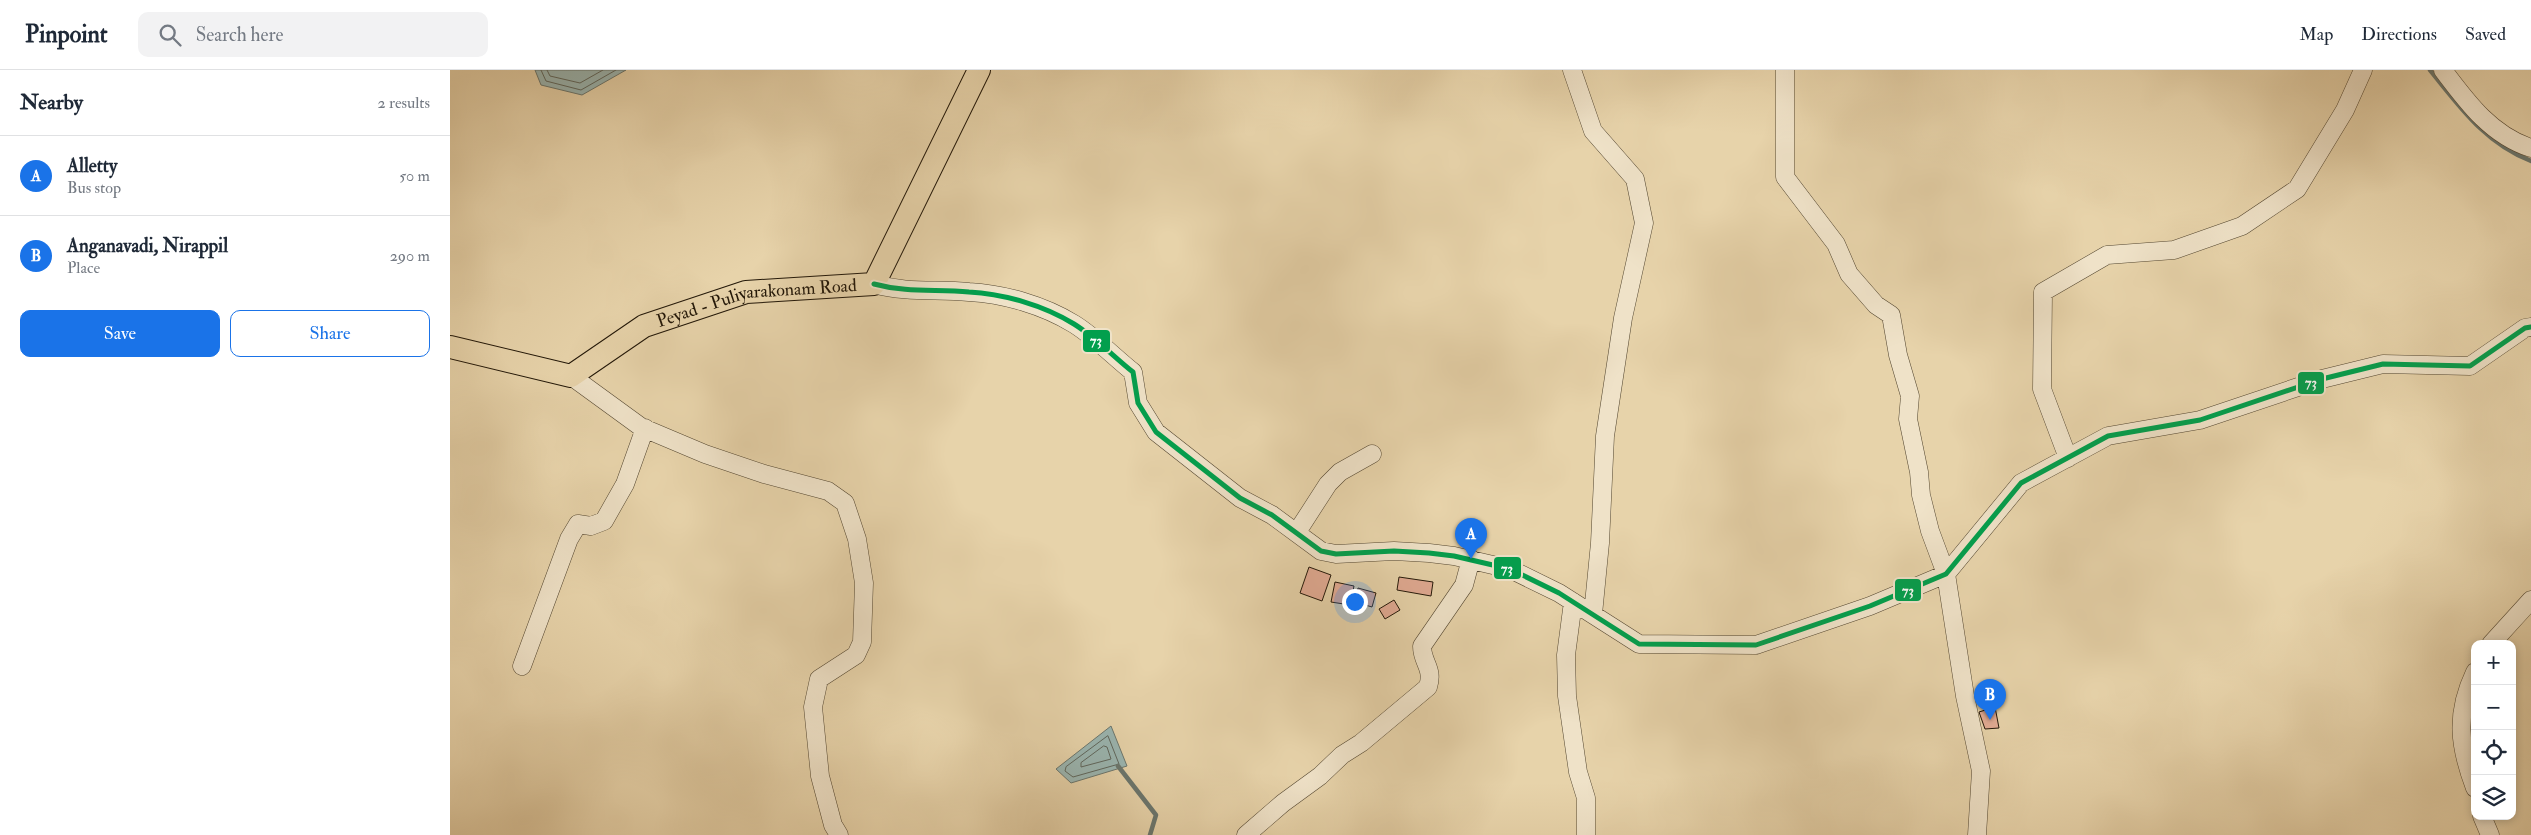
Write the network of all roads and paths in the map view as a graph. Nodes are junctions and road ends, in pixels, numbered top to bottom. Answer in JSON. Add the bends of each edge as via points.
{"nodes":[{"id":1,"x":979,"y":70,"type":"edge"},
{"id":2,"x":1572,"y":70,"type":"edge"},
{"id":3,"x":1785,"y":70,"type":"edge"},
{"id":4,"x":2362,"y":70,"type":"edge"},
{"id":5,"x":2444,"y":70,"type":"edge"},
{"id":6,"x":2531,"y":148,"type":"edge"},
{"id":7,"x":874,"y":284,"type":"junction"},
{"id":8,"x":2531,"y":327,"type":"edge"},
{"id":9,"x":450,"y":347,"type":"edge"},
{"id":10,"x":571,"y":376,"type":"junction"},
{"id":11,"x":645,"y":428,"type":"junction"},
{"id":12,"x":1372,"y":454,"type":"dead end"},
{"id":13,"x":2068,"y":458,"type":"junction"},
{"id":14,"x":1297,"y":532,"type":"junction"},
{"id":15,"x":1471,"y":559,"type":"junction"},
{"id":16,"x":1946,"y":574,"type":"junction"},
{"id":17,"x":2531,"y":600,"type":"edge"},
{"id":18,"x":1574,"y":602,"type":"junction"},
{"id":19,"x":1593,"y":614,"type":"junction"},
{"id":20,"x":2495,"y":640,"type":"edge"},
{"id":21,"x":522,"y":666,"type":"dead end"},
{"id":22,"x":2471,"y":685,"type":"edge"},
{"id":23,"x":2471,"y":778,"type":"edge"},
{"id":24,"x":2484,"y":820,"type":"edge"},
{"id":25,"x":840,"y":835,"type":"edge"},
{"id":26,"x":1246,"y":835,"type":"edge"},
{"id":27,"x":1586,"y":835,"type":"edge"},
{"id":28,"x":1976,"y":835,"type":"edge"},
{"id":29,"x":2490,"y":835,"type":"edge"}],
"edges":[{"from":1,"to":7,"type":"main road","name":"Peyad - Puliyarakonam Road"},
{"from":2,"to":19,"type":"street","via":[[1593,132],[1635,179],[1644,222],[1623,318],[1605,436]]},
{"from":3,"to":16,"type":"street","via":[[1785,177],[1836,244],[1849,274],[1876,306],[1892,315],[1898,355],[1910,396],[1908,419],[1921,495]]},
{"from":4,"to":13,"type":"street","via":[[2345,110],[2297,188],[2242,226],[2174,250],[2108,255],[2043,292],[2042,389]]},
{"from":5,"to":6,"type":"street","via":[[2489,126]]},
{"from":7,"to":10,"type":"main road","name":"Peyad - Puliyarakonam Road","via":[[746,292],[644,326]]},
{"from":7,"to":14,"type":"street","via":[[897,290],[969,292],[1006,297],[1073,324],[1133,372],[1138,403],[1156,432],[1240,498]]},
{"from":8,"to":13,"type":"street","via":[[2524,328],[2470,366],[2383,364],[2322,379],[2200,420],[2108,436]]},
{"from":9,"to":10,"type":"main road"},
{"from":10,"to":11,"type":"street"},
{"from":11,"to":21,"type":"street","via":[[625,484],[604,521],[591,526],[578,524],[569,539]]},
{"from":11,"to":25,"type":"street","via":[[722,460],[828,491],[846,504],[857,539],[864,583],[862,642],[856,656],[820,679],[813,708],[820,776],[833,825]]},
{"from":12,"to":14,"type":"street","via":[[1340,472],[1328,484]]},
{"from":13,"to":16,"type":"street","via":[[2021,484]]},
{"from":14,"to":15,"type":"street","via":[[1321,551],[1336,554],[1394,551]]},
{"from":15,"to":18,"type":"street","via":[[1510,569]]},
{"from":15,"to":26,"type":"street","via":[[1464,585],[1422,646],[1422,654],[1431,673],[1428,688]]},
{"from":16,"to":19,"type":"street","via":[[1870,606],[1756,645],[1639,644]]},
{"from":16,"to":28,"type":"street","via":[[1965,696],[1981,771]]},
{"from":17,"to":20,"type":"street"},
{"from":18,"to":19,"type":"street"},
{"from":18,"to":27,"type":"street","via":[[1566,655],[1567,696],[1578,772],[1586,798]]},
{"from":22,"to":23,"type":"street","via":[[2461,718],[2460,741]]},
{"from":24,"to":29,"type":"street"}]}
